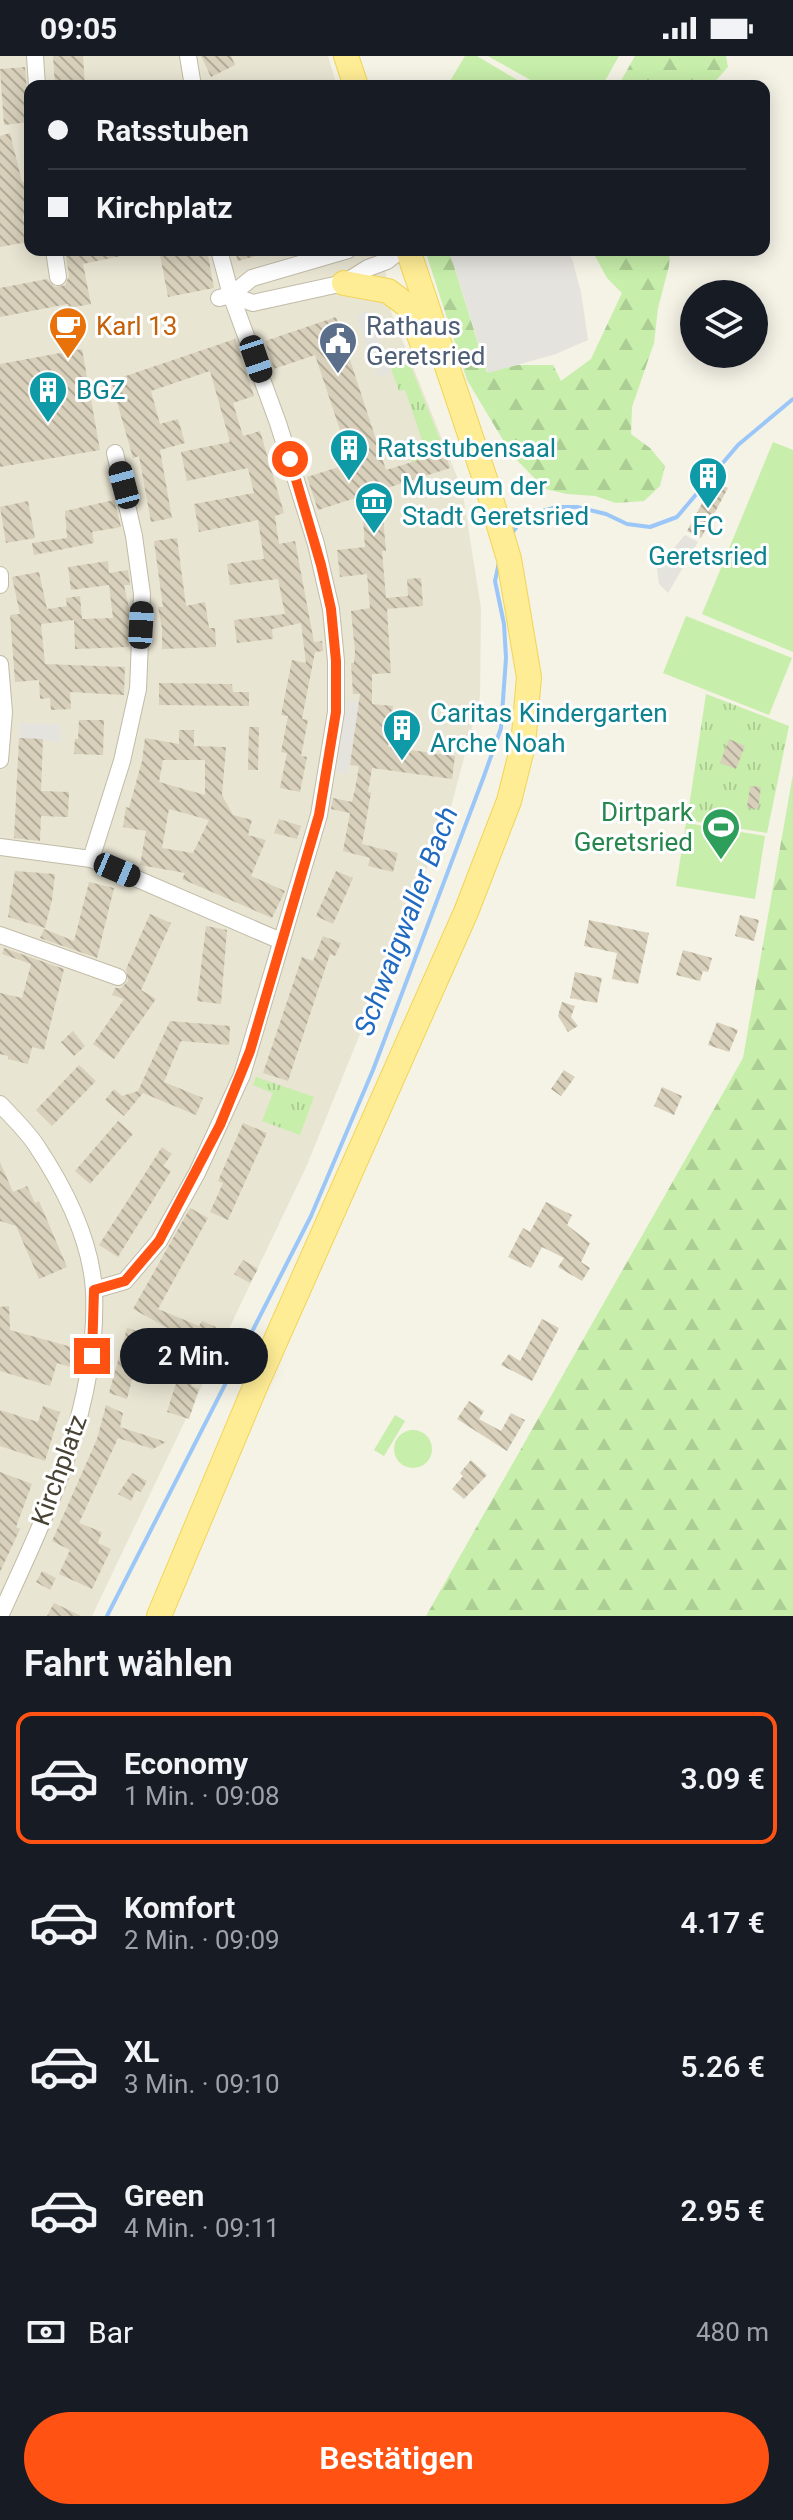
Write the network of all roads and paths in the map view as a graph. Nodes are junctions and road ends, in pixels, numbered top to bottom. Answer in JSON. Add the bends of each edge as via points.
{"nodes":[{"id":1,"x":35,"y":56,"type":"edge"},
{"id":2,"x":188,"y":56,"type":"edge"},
{"id":3,"x":346,"y":56,"type":"edge"},
{"id":4,"x":37,"y":80,"type":"edge"},
{"id":5,"x":192,"y":80,"type":"edge"},
{"id":6,"x":354,"y":80,"type":"edge"},
{"id":7,"x":55,"y":256,"type":"edge"},
{"id":8,"x":220,"y":256,"type":"edge"},
{"id":9,"x":325,"y":256,"type":"edge"},
{"id":10,"x":393,"y":256,"type":"edge"},
{"id":11,"x":410,"y":256,"type":"edge"},
{"id":12,"x":58,"y":277,"type":"dead end"},
{"id":13,"x":344,"y":283,"type":"junction"},
{"id":14,"x":225,"y":296,"type":"junction"},
{"id":15,"x":464,"y":419,"type":"junction"},
{"id":16,"x":115,"y":453,"type":"dead end"},
{"id":17,"x":0,"y":575,"type":"edge"},
{"id":18,"x":0,"y":585,"type":"edge"},
{"id":19,"x":0,"y":664,"type":"edge"},
{"id":20,"x":0,"y":760,"type":"edge"},
{"id":21,"x":0,"y":847,"type":"edge"},
{"id":22,"x":91,"y":859,"type":"junction"},
{"id":23,"x":0,"y":935,"type":"edge"},
{"id":24,"x":281,"y":941,"type":"junction"},
{"id":25,"x":118,"y":977,"type":"dead end"},
{"id":26,"x":0,"y":1104,"type":"edge"},
{"id":27,"x":94,"y":1290,"type":"junction"},
{"id":28,"x":0,"y":1616,"type":"edge"},
{"id":29,"x":159,"y":1616,"type":"edge"}],
"edges":[{"from":1,"to":4,"type":"street"},
{"from":2,"to":5,"type":"street"},
{"from":3,"to":6,"type":"main road"},
{"from":7,"to":12,"type":"street"},
{"from":8,"to":14,"type":"street"},
{"from":9,"to":14,"type":"street","via":[[252,278]]},
{"from":10,"to":13,"type":"street"},
{"from":11,"to":15,"type":"main road"},
{"from":13,"to":14,"type":"street","via":[[253,303]]},
{"from":13,"to":15,"type":"main road","via":[[388,291],[408,306],[441,392]]},
{"from":14,"to":24,"type":"street","via":[[278,423],[316,544],[336,661],[336,712],[319,815]]},
{"from":15,"to":29,"type":"main road","via":[[506,547],[529,677],[523,745],[509,801],[466,912]]},
{"from":16,"to":22,"type":"street","via":[[142,594],[138,689]]},
{"from":17,"to":18,"type":"street"},
{"from":19,"to":20,"type":"street"},
{"from":21,"to":22,"type":"street"},
{"from":22,"to":24,"type":"street"},
{"from":23,"to":25,"type":"street"},
{"from":24,"to":27,"type":"street","via":[[242,1075],[197,1173],[159,1241],[125,1281]]},
{"from":26,"to":27,"type":"street","name":"Kirchplatz","via":[[35,1143],[63,1191],[82,1237]]},
{"from":27,"to":28,"type":"street","name":"Kirchplatz","via":[[92,1356],[81,1412],[58,1483]]}]}
